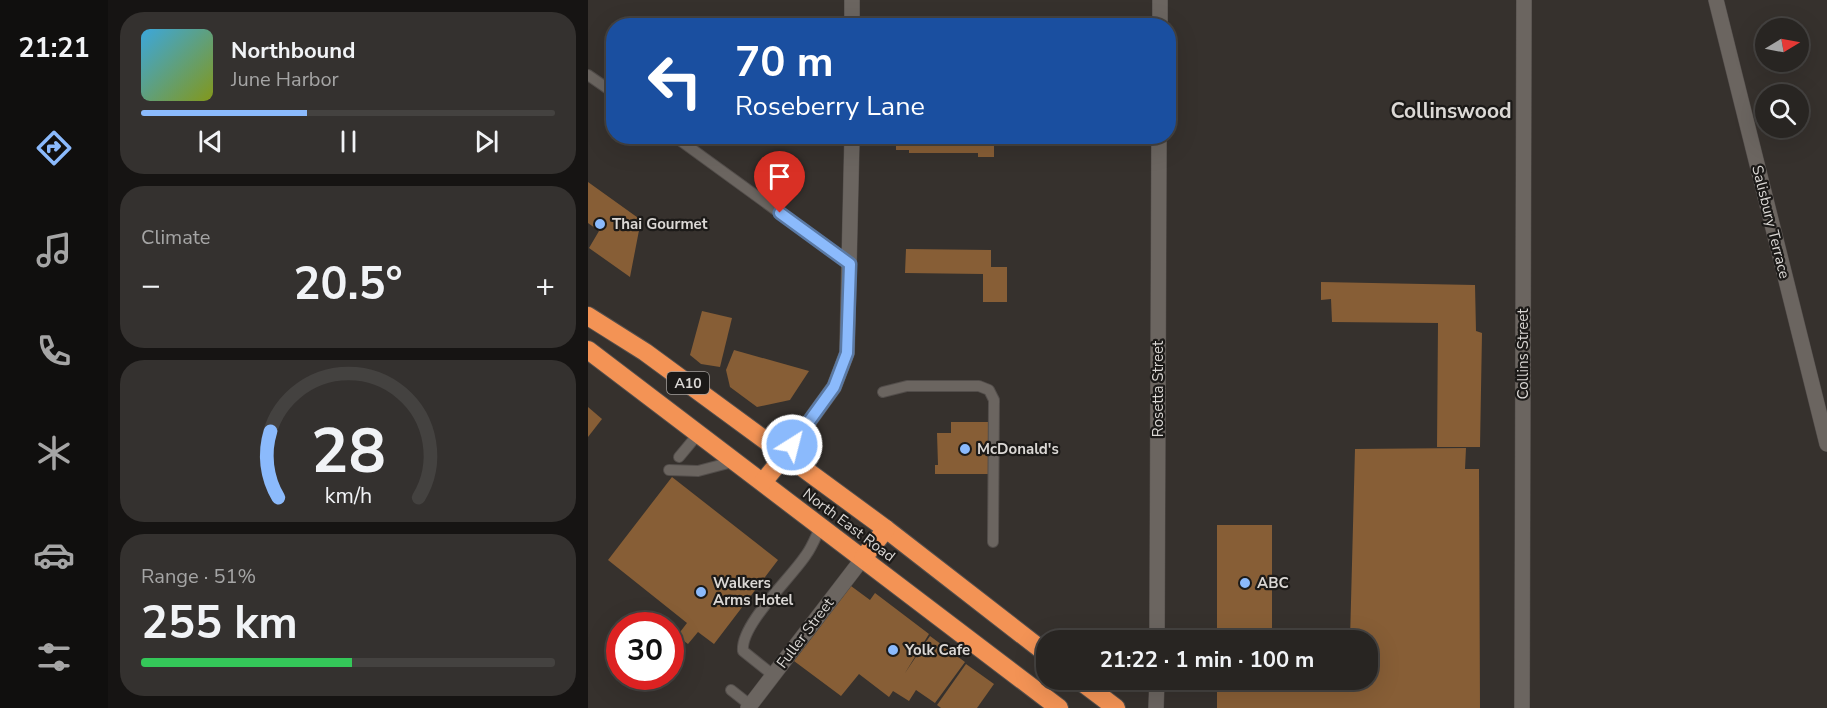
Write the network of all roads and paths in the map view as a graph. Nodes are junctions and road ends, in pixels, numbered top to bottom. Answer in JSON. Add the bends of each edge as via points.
{"nodes":[{"id":1,"x":852,"y":0,"type":"edge"},
{"id":2,"x":1160,"y":0,"type":"edge"},
{"id":3,"x":1524,"y":0,"type":"edge"},
{"id":4,"x":1716,"y":0,"type":"edge"},
{"id":5,"x":852,"y":18,"type":"edge"},
{"id":6,"x":1160,"y":18,"type":"edge"},
{"id":7,"x":588,"y":75,"type":"edge"},
{"id":8,"x":606,"y":87,"type":"edge"},
{"id":9,"x":685,"y":144,"type":"edge"},
{"id":10,"x":852,"y":144,"type":"edge"},
{"id":11,"x":1159,"y":144,"type":"edge"},
{"id":12,"x":850,"y":264,"type":"junction"},
{"id":13,"x":588,"y":316,"type":"edge"},
{"id":14,"x":588,"y":351,"type":"edge"},
{"id":15,"x":883,"y":392,"type":"dead end"},
{"id":16,"x":699,"y":433,"type":"junction"},
{"id":17,"x":1827,"y":444,"type":"edge"},
{"id":18,"x":785,"y":455,"type":"junction"},
{"id":19,"x":679,"y":457,"type":"dead end"},
{"id":20,"x":736,"y":461,"type":"junction"},
{"id":21,"x":669,"y":470,"type":"dead end"},
{"id":22,"x":763,"y":482,"type":"junction"},
{"id":23,"x":821,"y":526,"type":"junction"},
{"id":24,"x":886,"y":529,"type":"junction"},
{"id":25,"x":993,"y":542,"type":"dead end"},
{"id":26,"x":863,"y":558,"type":"junction"},
{"id":27,"x":1157,"y":630,"type":"edge"},
{"id":28,"x":1036,"y":645,"type":"edge"},
{"id":29,"x":773,"y":675,"type":"junction"},
{"id":30,"x":731,"y":690,"type":"dead end"},
{"id":31,"x":1092,"y":690,"type":"edge"},
{"id":32,"x":1157,"y":690,"type":"edge"},
{"id":33,"x":749,"y":706,"type":"edge"},
{"id":34,"x":1059,"y":708,"type":"edge"},
{"id":35,"x":1116,"y":708,"type":"edge"},
{"id":36,"x":1156,"y":708,"type":"edge"},
{"id":37,"x":1522,"y":708,"type":"edge"}],
"edges":[{"from":1,"to":5,"type":"street"},
{"from":2,"to":6,"type":"street"},
{"from":3,"to":37,"type":"street","name":"Collins Street"},
{"from":4,"to":17,"type":"street","name":"Salisbury Terrace"},
{"from":7,"to":8,"type":"lane"},
{"from":9,"to":12,"type":"lane"},
{"from":10,"to":12,"type":"street"},
{"from":11,"to":27,"type":"street","name":"Rosetta Street"},
{"from":12,"to":18,"type":"street","via":[[847,353],[834,387]]},
{"from":13,"to":18,"type":"highway","name":"North East Road","number":"A10","via":[[645,352]]},
{"from":14,"to":16,"type":"highway","name":"North East Road","number":"A10"},
{"from":15,"to":25,"type":"lane","via":[[907,386],[979,386],[989,390],[994,400]]},
{"from":16,"to":19,"type":"lane"},
{"from":16,"to":20,"type":"highway","name":"North East Road","number":"A10"},
{"from":18,"to":22,"type":"highway"},
{"from":18,"to":24,"type":"highway","name":"North East Road","number":"A10"},
{"from":20,"to":21,"type":"lane","via":[[698,471]]},
{"from":20,"to":22,"type":"highway","name":"North East Road","number":"A10"},
{"from":22,"to":23,"type":"highway","name":"North East Road","number":"A10"},
{"from":23,"to":26,"type":"highway","name":"North East Road","number":"A10"},
{"from":23,"to":29,"type":"lane","via":[[807,554],[742,643],[743,651]]},
{"from":24,"to":26,"type":"highway"},
{"from":24,"to":28,"type":"highway","name":"North East Road","number":"A10"},
{"from":26,"to":29,"type":"street","name":"Fuller Street"},
{"from":26,"to":34,"type":"highway","name":"North East Road","number":"A10"},
{"from":29,"to":33,"type":"street","name":"Fuller Street"},
{"from":30,"to":33,"type":"lane"},
{"from":31,"to":35,"type":"highway"},
{"from":32,"to":36,"type":"street"}]}
